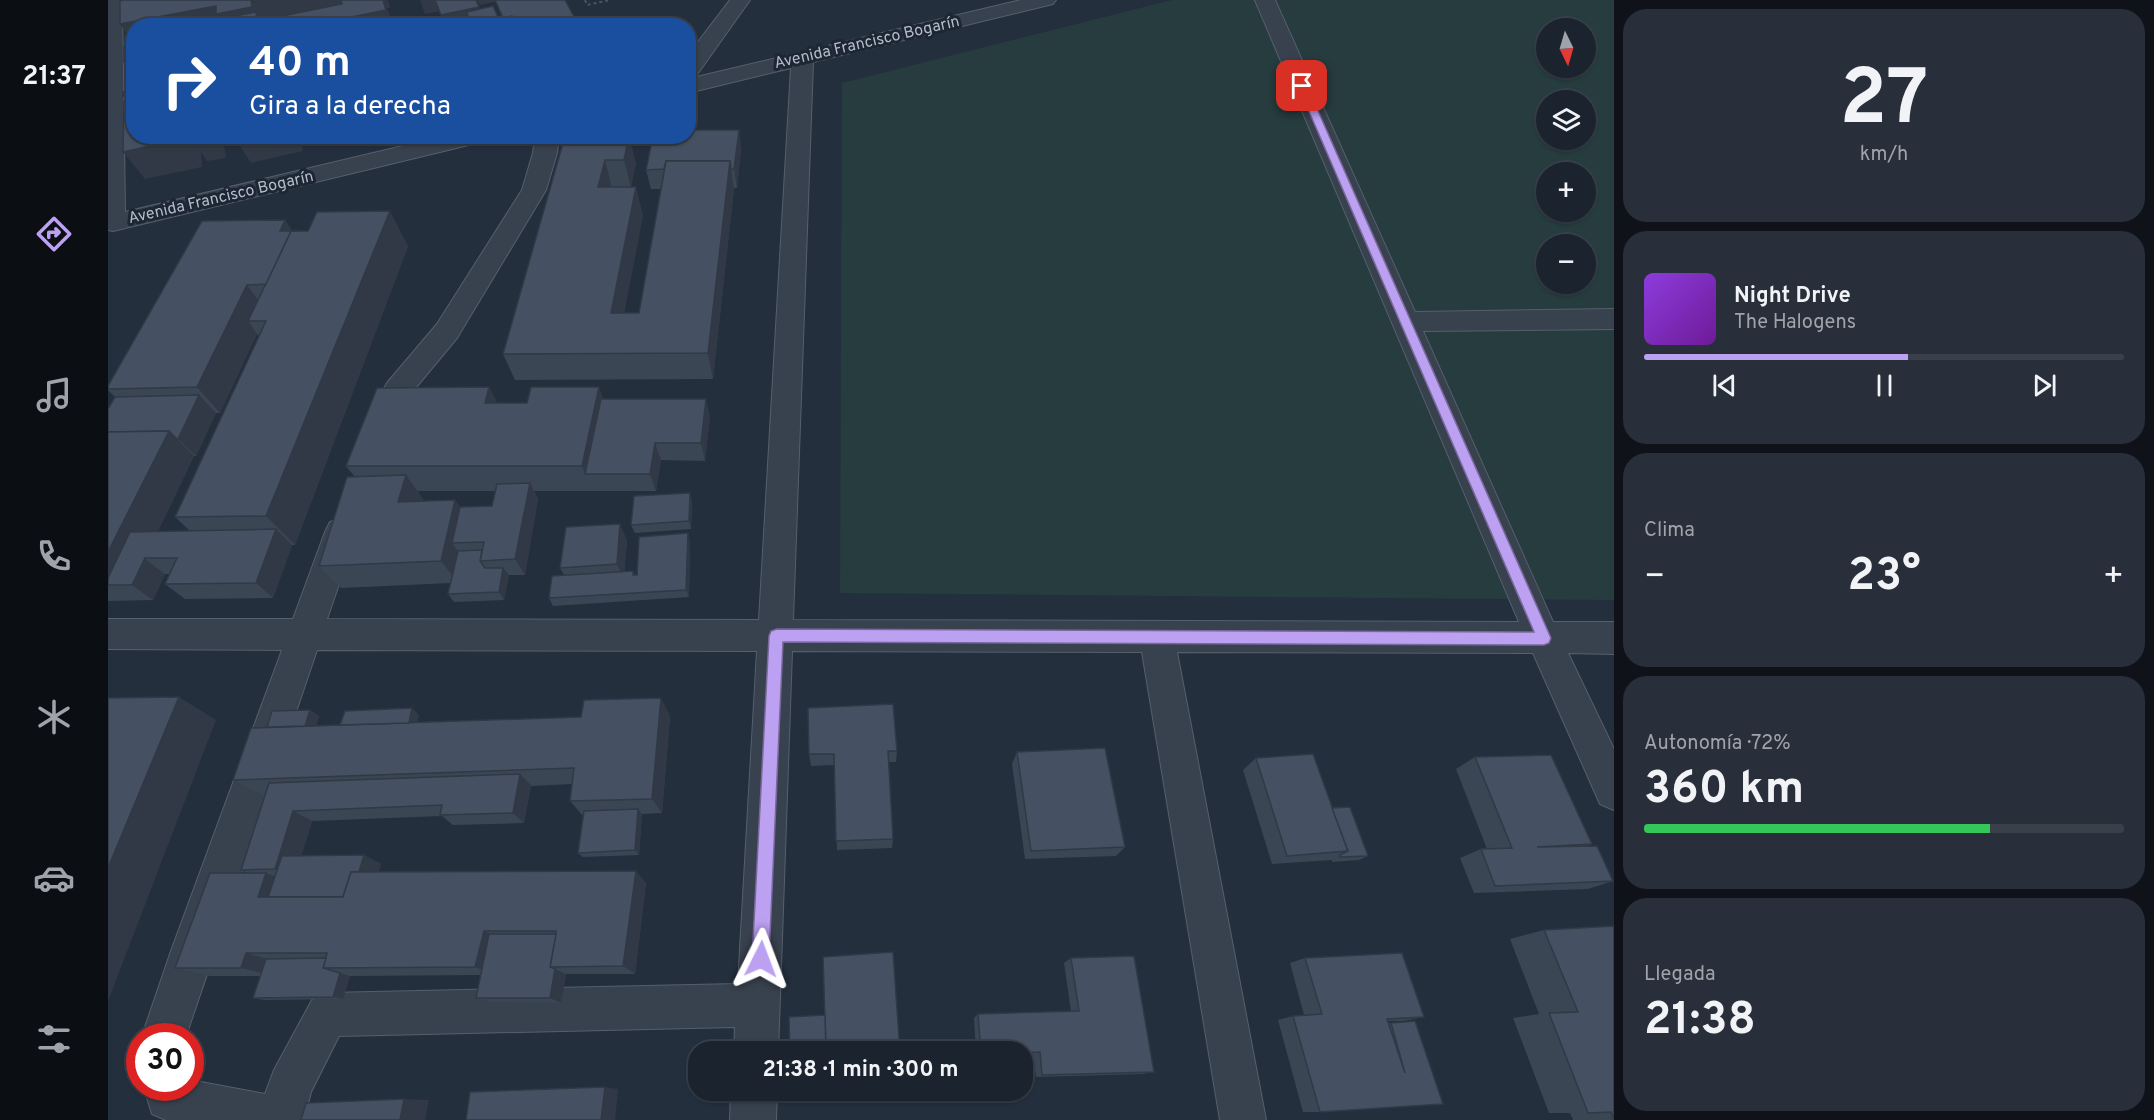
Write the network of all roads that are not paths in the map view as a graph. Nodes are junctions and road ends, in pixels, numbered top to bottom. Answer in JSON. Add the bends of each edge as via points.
{"nodes":[{"id":1,"x":112,"y":0,"type":"edge"},
{"id":2,"x":740,"y":0,"type":"edge"},
{"id":3,"x":1046,"y":0,"type":"edge"},
{"id":4,"x":1265,"y":0,"type":"edge"},
{"id":5,"x":802,"y":58,"type":"junction"},
{"id":6,"x":696,"y":60,"type":"edge"},
{"id":7,"x":696,"y":84,"type":"edge"},
{"id":8,"x":444,"y":144,"type":"edge"},
{"id":9,"x":546,"y":144,"type":"edge"},
{"id":10,"x":164,"y":211,"type":"junction"},
{"id":11,"x":111,"y":224,"type":"edge"},
{"id":12,"x":198,"y":231,"type":"edge"},
{"id":13,"x":1614,"y":319,"type":"edge"},
{"id":14,"x":1406,"y":322,"type":"junction"},
{"id":15,"x":370,"y":450,"type":"edge"},
{"id":16,"x":351,"y":504,"type":"edge"},
{"id":17,"x":108,"y":634,"type":"edge"},
{"id":18,"x":305,"y":634,"type":"junction"},
{"id":19,"x":777,"y":636,"type":"junction"},
{"id":20,"x":1157,"y":637,"type":"junction"},
{"id":21,"x":1544,"y":638,"type":"junction"},
{"id":22,"x":1614,"y":638,"type":"edge"},
{"id":23,"x":1614,"y":791,"type":"edge"},
{"id":24,"x":758,"y":1005,"type":"junction"},
{"id":25,"x":168,"y":1023,"type":"edge"},
{"id":26,"x":756,"y":1041,"type":"edge"},
{"id":27,"x":183,"y":1101,"type":"edge"},
{"id":28,"x":754,"y":1101,"type":"edge"},
{"id":29,"x":279,"y":1120,"type":"edge"},
{"id":30,"x":753,"y":1120,"type":"edge"},
{"id":31,"x":1243,"y":1120,"type":"edge"}],
"edges":[{"from":1,"to":11,"type":"street","name":"Avenida Francisco Bogarín"},
{"from":2,"to":6,"type":"street"},
{"from":3,"to":5,"type":"street","name":"Avenida Francisco Bogarín"},
{"from":4,"to":14,"type":"street"},
{"from":5,"to":7,"type":"street","name":"Avenida Francisco Bogarín"},
{"from":5,"to":19,"type":"street"},
{"from":8,"to":10,"type":"street","name":"Avenida Francisco Bogarín"},
{"from":9,"to":15,"type":"street","via":[[534,190],[447,331],[398,391]]},
{"from":10,"to":11,"type":"street","name":"Avenida Francisco Bogarín"},
{"from":10,"to":12,"type":"street"},
{"from":13,"to":14,"type":"street"},
{"from":14,"to":21,"type":"street"},
{"from":16,"to":18,"type":"street"},
{"from":17,"to":18,"type":"street"},
{"from":18,"to":19,"type":"street"},
{"from":18,"to":25,"type":"street"},
{"from":19,"to":20,"type":"street"},
{"from":19,"to":24,"type":"street"},
{"from":20,"to":21,"type":"street"},
{"from":20,"to":31,"type":"street"},
{"from":21,"to":22,"type":"street"},
{"from":21,"to":23,"type":"street"},
{"from":24,"to":26,"type":"street"},
{"from":24,"to":29,"type":"street","via":[[327,1015],[290,1086]]},
{"from":27,"to":29,"type":"street"},
{"from":28,"to":30,"type":"street"}]}
